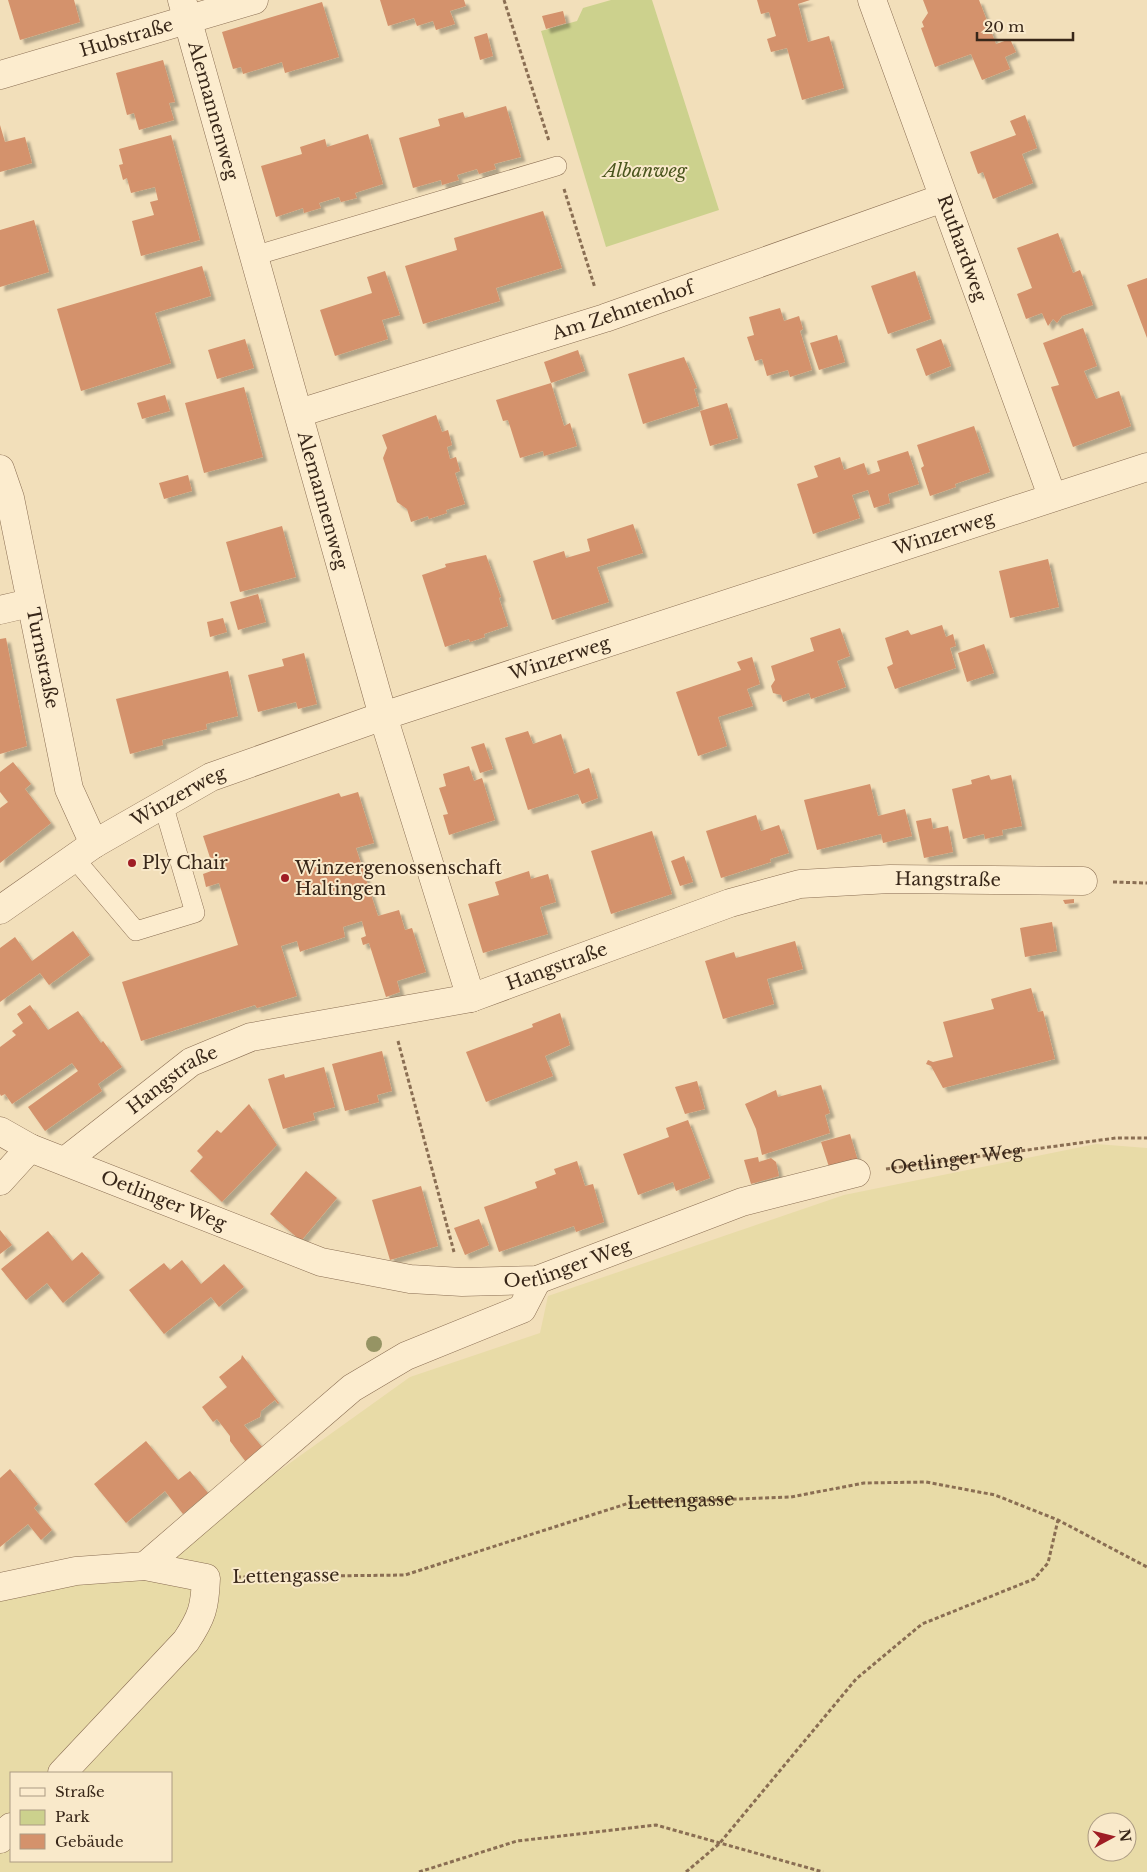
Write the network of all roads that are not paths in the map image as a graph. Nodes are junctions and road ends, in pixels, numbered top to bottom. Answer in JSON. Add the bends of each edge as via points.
{"nodes":[{"id":1,"x":254,"y":0,"type":"edge"},
{"id":2,"x":872,"y":0,"type":"edge"},
{"id":3,"x":185,"y":10,"type":"edge"},
{"id":4,"x":0,"y":75,"type":"edge"},
{"id":5,"x":557,"y":166,"type":"dead end"},
{"id":6,"x":943,"y":198,"type":"junction"},
{"id":7,"x":254,"y":256,"type":"junction"},
{"id":8,"x":299,"y":413,"type":"junction"},
{"id":9,"x":1147,"y":467,"type":"edge"},
{"id":10,"x":0,"y":469,"type":"edge"},
{"id":11,"x":1052,"y":496,"type":"junction"},
{"id":12,"x":30,"y":603,"type":"junction"},
{"id":13,"x":0,"y":610,"type":"edge"},
{"id":14,"x":383,"y":716,"type":"junction"},
{"id":15,"x":162,"y":804,"type":"junction"},
{"id":16,"x":84,"y":851,"type":"junction"},
{"id":17,"x":1083,"y":881,"type":"dead end"},
{"id":18,"x":0,"y":910,"type":"edge"},
{"id":19,"x":471,"y":998,"type":"junction"},
{"id":20,"x":0,"y":1131,"type":"edge"},
{"id":21,"x":30,"y":1148,"type":"junction"},
{"id":22,"x":65,"y":1161,"type":"junction"},
{"id":23,"x":856,"y":1173,"type":"road end"},
{"id":24,"x":0,"y":1181,"type":"edge"},
{"id":25,"x":537,"y":1280,"type":"junction"},
{"id":26,"x":145,"y":1566,"type":"junction"},
{"id":27,"x":0,"y":1587,"type":"edge"},
{"id":28,"x":63,"y":1772,"type":"edge"},
{"id":29,"x":10,"y":1828,"type":"edge"},
{"id":30,"x":0,"y":1839,"type":"edge"}],
"edges":[{"from":1,"to":3,"type":"street","name":"Hubstraße"},
{"from":2,"to":6,"type":"street","name":"Ruthardweg"},
{"from":3,"to":4,"type":"street","name":"Hubstraße"},
{"from":3,"to":7,"type":"street","name":"Alemannenweg"},
{"from":5,"to":7,"type":"lane"},
{"from":6,"to":8,"type":"street","name":"Am Zehntenhof","via":[[605,318]]},
{"from":6,"to":11,"type":"street","name":"Ruthardweg"},
{"from":7,"to":8,"type":"street","name":"Alemannenweg"},
{"from":8,"to":14,"type":"street","name":"Alemannenweg"},
{"from":9,"to":11,"type":"street","name":"Winzerweg"},
{"from":10,"to":12,"type":"street","name":"Turnstraße","via":[[10,498]]},
{"from":11,"to":14,"type":"street","name":"Winzerweg"},
{"from":12,"to":13,"type":"street"},
{"from":12,"to":16,"type":"street","name":"Turnstraße"},
{"from":14,"to":15,"type":"street","name":"Winzerweg","via":[[211,777]]},
{"from":14,"to":19,"type":"street","name":"Alemannenweg"},
{"from":15,"to":16,"type":"street","name":"Winzerweg"},
{"from":15,"to":16,"type":"lane","via":[[195,913],[136,931]]},
{"from":16,"to":18,"type":"street","name":"Winzerweg"},
{"from":17,"to":19,"type":"street","name":"Hangstraße","via":[[890,879],[800,884],[730,903]]},
{"from":19,"to":22,"type":"street","name":"Hangstraße","via":[[251,1037],[191,1062]]},
{"from":20,"to":21,"type":"street","name":"Oetlinger Weg"},
{"from":21,"to":22,"type":"street","name":"Oetlinger Weg"},
{"from":21,"to":24,"type":"street"},
{"from":22,"to":25,"type":"street","name":"Oetlinger Weg","via":[[321,1262],[410,1279],[462,1282]]},
{"from":23,"to":25,"type":"street","name":"Oetlinger Weg","via":[[742,1202]]},
{"from":25,"to":26,"type":"street","via":[[522,1309],[406,1356],[352,1388]]},
{"from":26,"to":27,"type":"street","via":[[76,1571]]},
{"from":26,"to":28,"type":"street","via":[[206,1578],[200,1621],[186,1641]]},
{"from":29,"to":30,"type":"street"}]}
